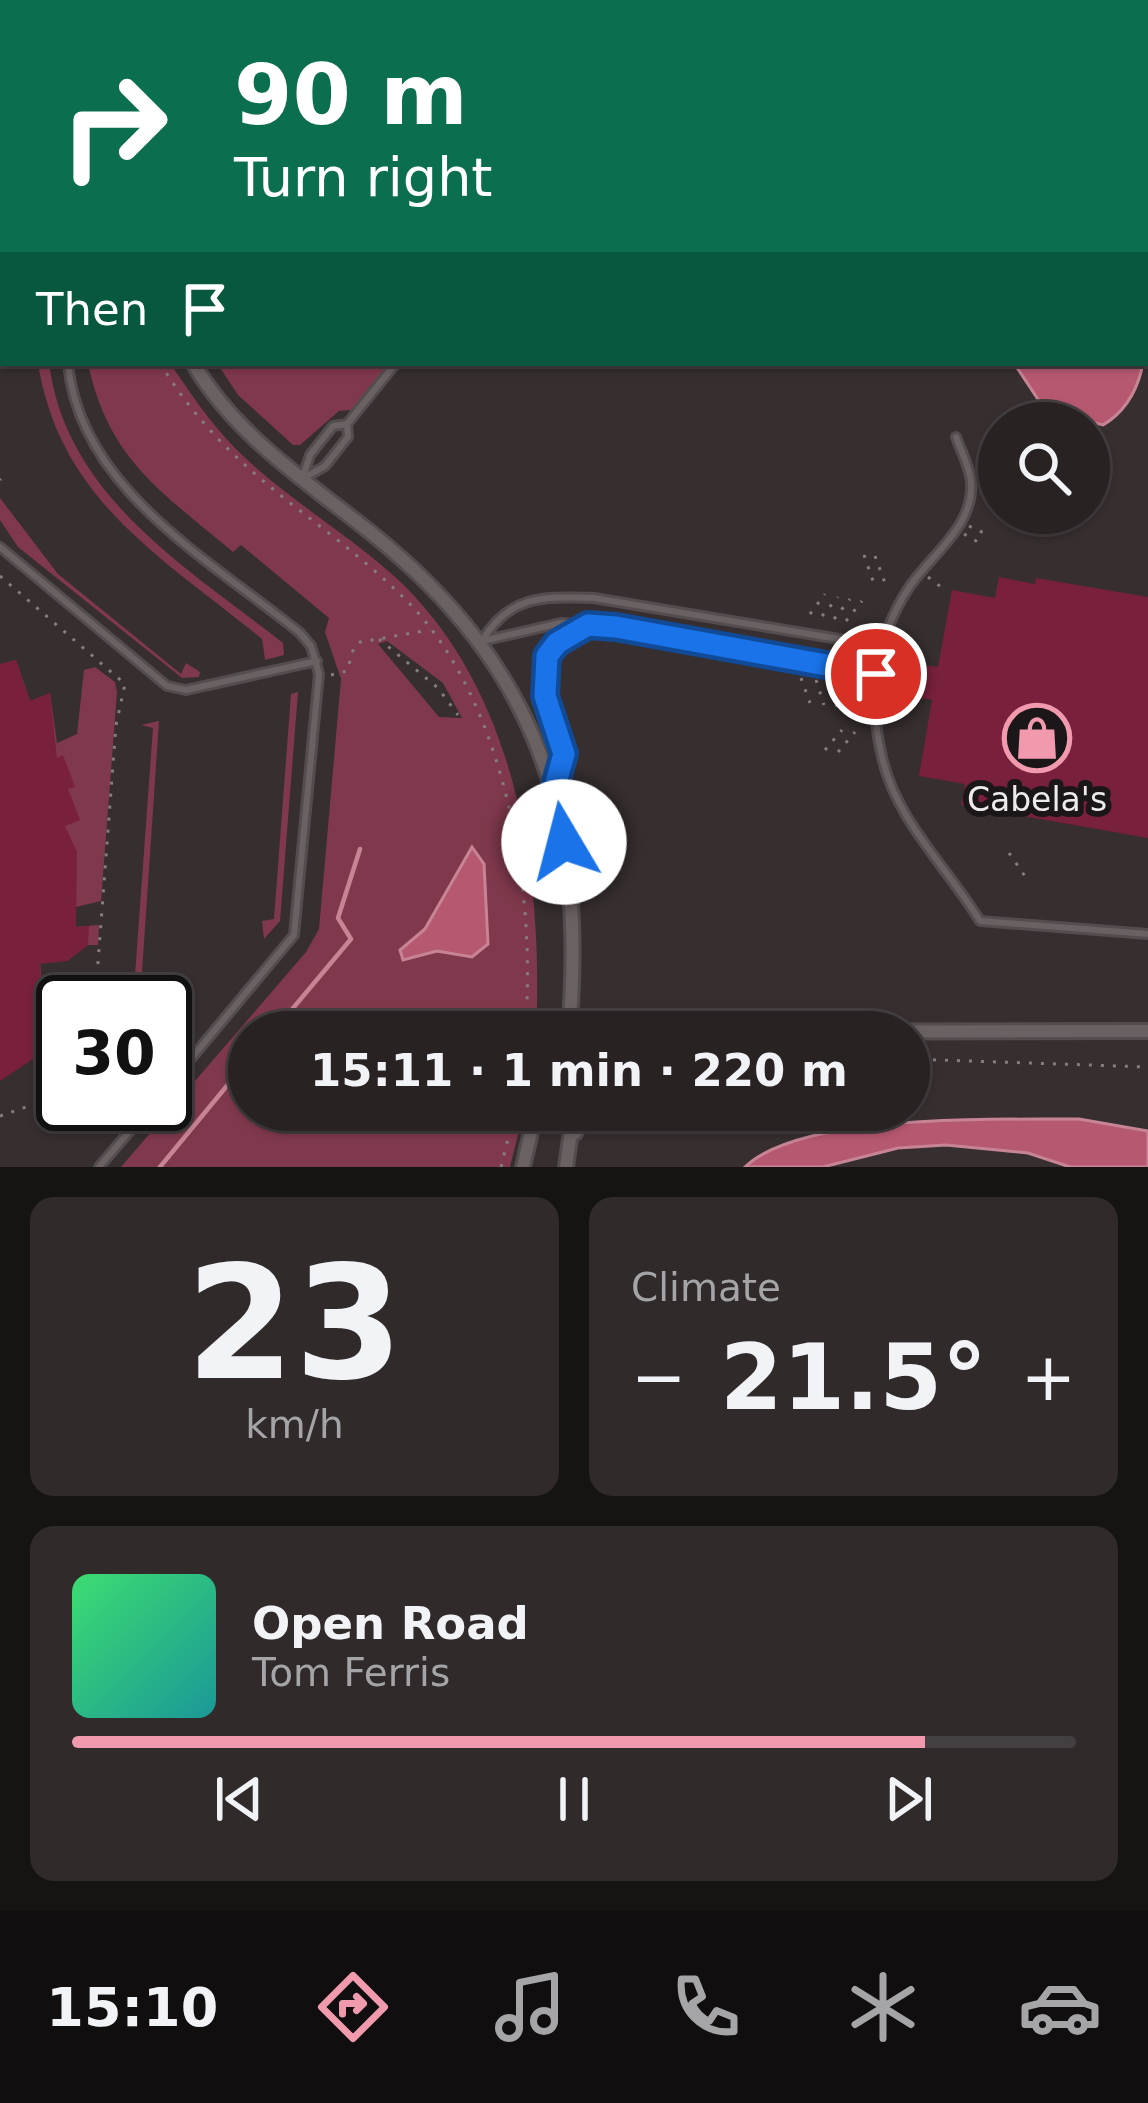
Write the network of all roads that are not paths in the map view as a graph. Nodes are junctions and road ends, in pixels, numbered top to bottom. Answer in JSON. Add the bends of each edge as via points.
{"nodes":[{"id":1,"x":69,"y":366,"type":"edge"},
{"id":2,"x":195,"y":366,"type":"edge"},
{"id":3,"x":394,"y":366,"type":"edge"},
{"id":4,"x":347,"y":424,"type":"junction"},
{"id":5,"x":956,"y":437,"type":"dead end"},
{"id":6,"x":303,"y":478,"type":"junction"},
{"id":7,"x":0,"y":547,"type":"edge"},
{"id":8,"x":588,"y":625,"type":"junction"},
{"id":9,"x":482,"y":640,"type":"junction"},
{"id":10,"x":881,"y":646,"type":"junction"},
{"id":11,"x":317,"y":661,"type":"junction"},
{"id":12,"x":876,"y":674,"type":"junction"},
{"id":13,"x":553,"y":793,"type":"junction"},
{"id":14,"x":1148,"y":934,"type":"edge"},
{"id":15,"x":570,"y":1011,"type":"edge"},
{"id":16,"x":930,"y":1031,"type":"edge"},
{"id":17,"x":1148,"y":1031,"type":"edge"},
{"id":18,"x":192,"y":1058,"type":"edge"},
{"id":19,"x":130,"y":1131,"type":"edge"},
{"id":20,"x":532,"y":1131,"type":"edge"},
{"id":21,"x":572,"y":1131,"type":"edge"},
{"id":22,"x":575,"y":1131,"type":"edge"},
{"id":23,"x":571,"y":1139,"type":"junction"},
{"id":24,"x":99,"y":1167,"type":"edge"},
{"id":25,"x":524,"y":1167,"type":"edge"},
{"id":26,"x":566,"y":1167,"type":"edge"}],
"edges":[{"from":1,"to":11,"type":"lane","via":[[86,431],[117,481],[301,633]]},
{"from":2,"to":6,"type":"street","via":[[224,408]]},
{"from":3,"to":4,"type":"lane"},
{"from":4,"to":6,"type":"lane","via":[[348,437],[328,463]]},
{"from":4,"to":6,"type":"lane","via":[[333,426]]},
{"from":5,"to":10,"type":"lane","via":[[971,483],[959,526],[908,590]]},
{"from":6,"to":9,"type":"street","via":[[410,565]]},
{"from":7,"to":11,"type":"lane","via":[[152,677],[186,690]]},
{"from":8,"to":9,"type":"lane","via":[[561,622]]},
{"from":8,"to":12,"type":"lane"},
{"from":8,"to":13,"type":"lane","via":[[557,643],[543,673],[564,754]]},
{"from":9,"to":10,"type":"lane","via":[[498,615],[555,597]]},
{"from":9,"to":13,"type":"street","via":[[544,756]]},
{"from":10,"to":12,"type":"lane"},
{"from":11,"to":18,"type":"lane","via":[[294,935]]},
{"from":12,"to":14,"type":"lane","via":[[882,759],[898,806],[980,921]]},
{"from":13,"to":15,"type":"street","via":[[573,908]]},
{"from":16,"to":17,"type":"street"},
{"from":19,"to":24,"type":"lane"},
{"from":20,"to":25,"type":"street"},
{"from":21,"to":23,"type":"street"},
{"from":22,"to":23,"type":"street"},
{"from":23,"to":26,"type":"street"}]}
